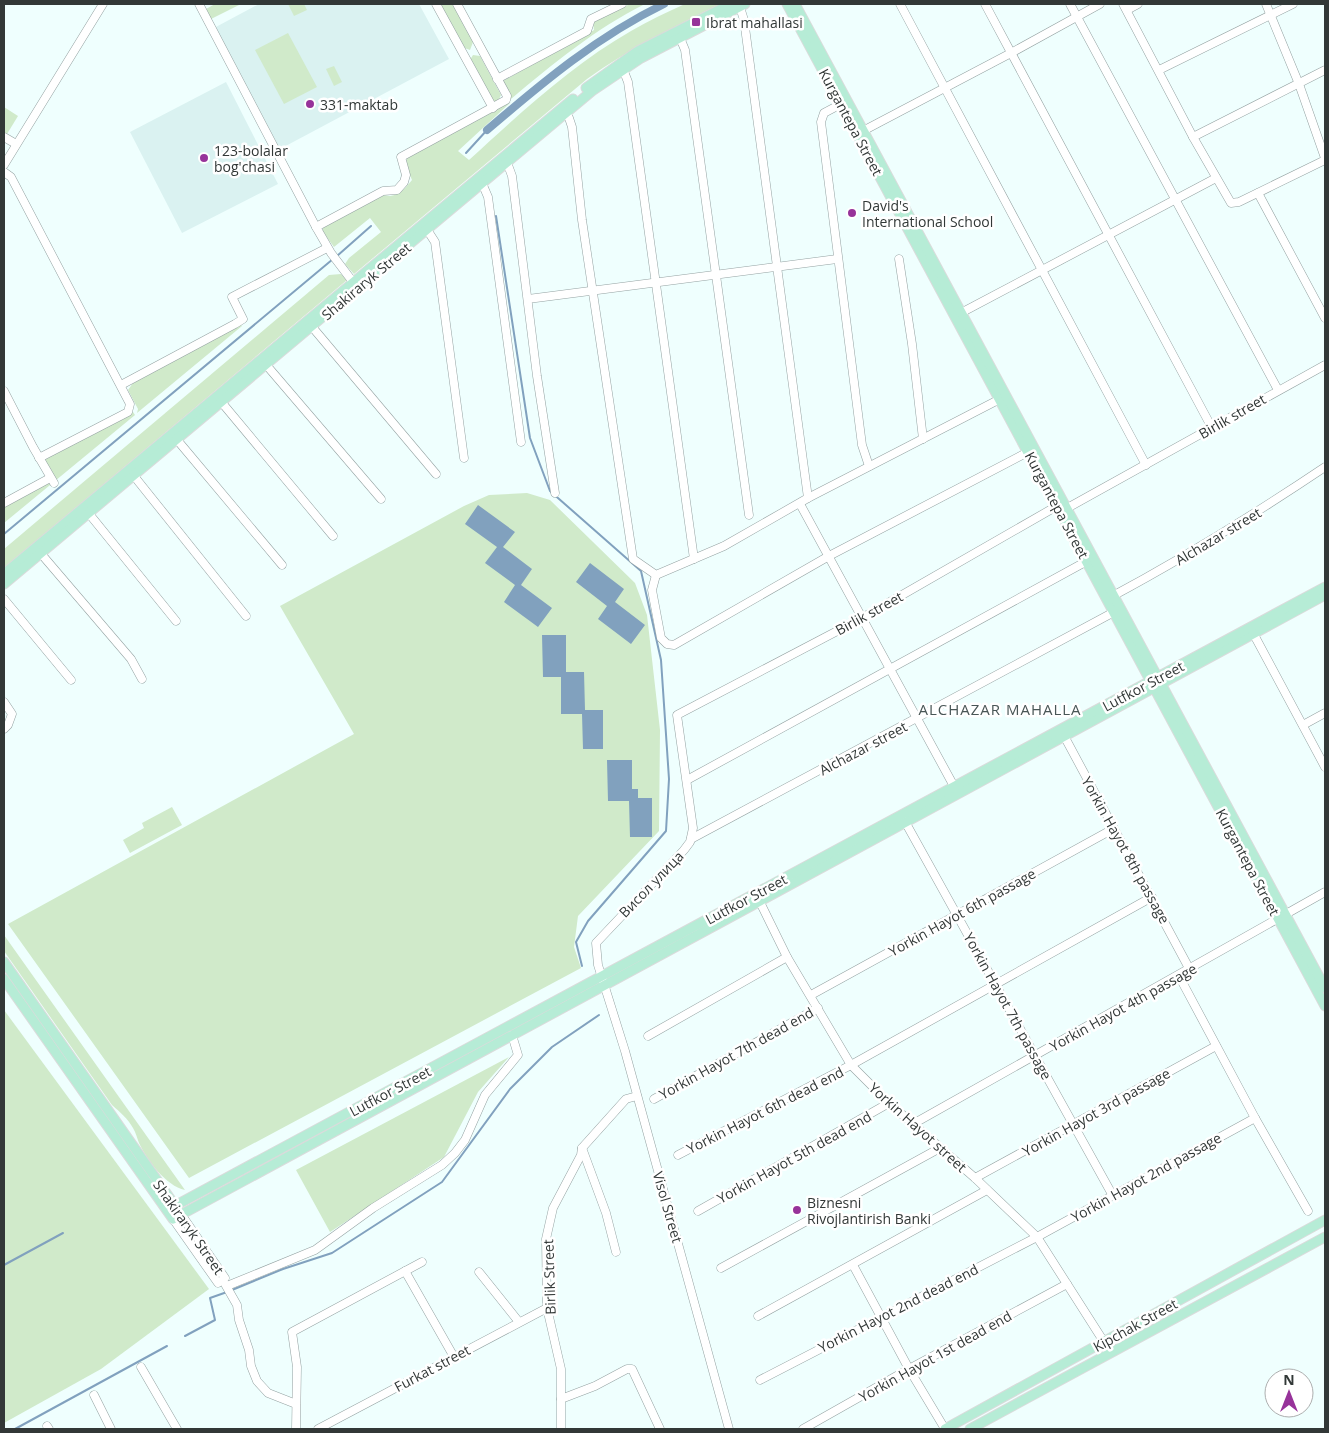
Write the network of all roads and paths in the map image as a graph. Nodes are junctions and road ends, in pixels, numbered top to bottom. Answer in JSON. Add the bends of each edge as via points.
{"nodes":[{"id":1,"x":103,"y":4,"type":"edge"},
{"id":2,"x":199,"y":4,"type":"edge"},
{"id":3,"x":436,"y":4,"type":"edge"},
{"id":4,"x":458,"y":4,"type":"edge"},
{"id":5,"x":622,"y":4,"type":"edge"},
{"id":6,"x":739,"y":4,"type":"edge"},
{"id":7,"x":787,"y":4,"type":"edge"},
{"id":8,"x":795,"y":4,"type":"edge"},
{"id":9,"x":900,"y":4,"type":"edge"},
{"id":10,"x":985,"y":4,"type":"edge"},
{"id":11,"x":1070,"y":4,"type":"edge"},
{"id":12,"x":1100,"y":4,"type":"edge"},
{"id":13,"x":1138,"y":4,"type":"edge"},
{"id":14,"x":1266,"y":4,"type":"edge"},
{"id":15,"x":1293,"y":4,"type":"edge"},
{"id":16,"x":1125,"y":7,"type":"edge"},
{"id":17,"x":1271,"y":15,"type":"junction"},
{"id":18,"x":1077,"y":17,"type":"junction"},
{"id":19,"x":679,"y":34,"type":"junction"},
{"id":20,"x":1011,"y":54,"type":"junction"},
{"id":21,"x":622,"y":66,"type":"junction"},
{"id":22,"x":1159,"y":70,"type":"junction"},
{"id":23,"x":1325,"y":70,"type":"edge"},
{"id":24,"x":498,"y":79,"type":"junction"},
{"id":25,"x":1299,"y":84,"type":"junction"},
{"id":26,"x":944,"y":89,"type":"junction"},
{"id":27,"x":841,"y":104,"type":"junction"},
{"id":28,"x":493,"y":108,"type":"junction"},
{"id":29,"x":564,"y":110,"type":"junction"},
{"id":30,"x":860,"y":132,"type":"junction"},
{"id":31,"x":4,"y":137,"type":"edge"},
{"id":32,"x":1193,"y":137,"type":"junction"},
{"id":33,"x":16,"y":144,"type":"junction"},
{"id":34,"x":506,"y":159,"type":"junction"},
{"id":35,"x":1325,"y":159,"type":"edge"},
{"id":36,"x":4,"y":165,"type":"edge"},
{"id":37,"x":4,"y":172,"type":"edge"},
{"id":38,"x":1216,"y":178,"type":"junction"},
{"id":39,"x":482,"y":183,"type":"junction"},
{"id":40,"x":1258,"y":193,"type":"junction"},
{"id":41,"x":1176,"y":200,"type":"junction"},
{"id":42,"x":425,"y":226,"type":"junction"},
{"id":43,"x":316,"y":227,"type":"junction"},
{"id":44,"x":1108,"y":235,"type":"junction"},
{"id":45,"x":329,"y":250,"type":"junction"},
{"id":46,"x":837,"y":259,"type":"junction"},
{"id":47,"x":899,"y":259,"type":"dead end"},
{"id":48,"x":776,"y":267,"type":"junction"},
{"id":49,"x":1041,"y":271,"type":"junction"},
{"id":50,"x":717,"y":274,"type":"junction"},
{"id":51,"x":353,"y":282,"type":"junction"},
{"id":52,"x":655,"y":283,"type":"junction"},
{"id":53,"x":593,"y":291,"type":"junction"},
{"id":54,"x":528,"y":300,"type":"junction"},
{"id":55,"x":958,"y":315,"type":"junction"},
{"id":56,"x":1325,"y":318,"type":"edge"},
{"id":57,"x":309,"y":324,"type":"junction"},
{"id":58,"x":263,"y":362,"type":"junction"},
{"id":59,"x":1325,"y":365,"type":"edge"},
{"id":60,"x":121,"y":385,"type":"junction"},
{"id":61,"x":4,"y":390,"type":"edge"},
{"id":62,"x":1278,"y":390,"type":"junction"},
{"id":63,"x":219,"y":399,"type":"junction"},
{"id":64,"x":1000,"y":399,"type":"junction"},
{"id":65,"x":1212,"y":428,"type":"junction"},
{"id":66,"x":175,"y":436,"type":"junction"},
{"id":67,"x":923,"y":439,"type":"junction"},
{"id":68,"x":521,"y":442,"type":"dead end"},
{"id":69,"x":1028,"y":452,"type":"junction"},
{"id":70,"x":39,"y":458,"type":"junction"},
{"id":71,"x":464,"y":458,"type":"dead end"},
{"id":72,"x":1146,"y":465,"type":"junction"},
{"id":73,"x":869,"y":466,"type":"junction"},
{"id":74,"x":1325,"y":467,"type":"edge"},
{"id":75,"x":131,"y":473,"type":"junction"},
{"id":76,"x":436,"y":474,"type":"dead end"},
{"id":77,"x":555,"y":493,"type":"dead end"},
{"id":78,"x":808,"y":498,"type":"junction"},
{"id":79,"x":381,"y":499,"type":"dead end"},
{"id":80,"x":4,"y":502,"type":"edge"},
{"id":81,"x":800,"y":504,"type":"junction"},
{"id":82,"x":1061,"y":509,"type":"junction"},
{"id":83,"x":86,"y":510,"type":"junction"},
{"id":84,"x":749,"y":515,"type":"dead end"},
{"id":85,"x":333,"y":536,"type":"dead end"},
{"id":86,"x":38,"y":550,"type":"junction"},
{"id":87,"x":829,"y":556,"type":"junction"},
{"id":88,"x":694,"y":559,"type":"junction"},
{"id":89,"x":1087,"y":561,"type":"junction"},
{"id":90,"x":282,"y":565,"type":"dead end"},
{"id":91,"x":4,"y":574,"type":"edge"},
{"id":92,"x":656,"y":575,"type":"junction"},
{"id":93,"x":4,"y":584,"type":"edge"},
{"id":94,"x":1325,"y":587,"type":"edge"},
{"id":95,"x":1325,"y":595,"type":"edge"},
{"id":96,"x":1111,"y":598,"type":"junction"},
{"id":97,"x":4,"y":599,"type":"edge"},
{"id":98,"x":1114,"y":612,"type":"junction"},
{"id":99,"x":246,"y":616,"type":"dead end"},
{"id":100,"x":862,"y":618,"type":"junction"},
{"id":101,"x":176,"y":621,"type":"dead end"},
{"id":102,"x":1252,"y":631,"type":"junction"},
{"id":103,"x":890,"y":668,"type":"junction"},
{"id":104,"x":142,"y":679,"type":"dead end"},
{"id":105,"x":71,"y":680,"type":"dead end"},
{"id":106,"x":1157,"y":683,"type":"junction"},
{"id":107,"x":4,"y":702,"type":"edge"},
{"id":108,"x":1325,"y":713,"type":"edge"},
{"id":109,"x":677,"y":715,"type":"joint"},
{"id":110,"x":918,"y":718,"type":"junction"},
{"id":111,"x":1303,"y":725,"type":"junction"},
{"id":112,"x":4,"y":728,"type":"edge"},
{"id":113,"x":1063,"y":734,"type":"junction"},
{"id":114,"x":1325,"y":767,"type":"edge"},
{"id":115,"x":687,"y":780,"type":"junction"},
{"id":116,"x":956,"y":791,"type":"junction"},
{"id":117,"x":904,"y":819,"type":"junction"},
{"id":118,"x":1113,"y":829,"type":"junction"},
{"id":119,"x":691,"y":839,"type":"junction"},
{"id":120,"x":1325,"y":892,"type":"edge"},
{"id":121,"x":1152,"y":897,"type":"junction"},
{"id":122,"x":758,"y":898,"type":"junction"},
{"id":123,"x":958,"y":914,"type":"junction"},
{"id":124,"x":1282,"y":915,"type":"junction"},
{"id":125,"x":787,"y":957,"type":"junction"},
{"id":126,"x":4,"y":962,"type":"edge"},
{"id":127,"x":1190,"y":970,"type":"junction"},
{"id":128,"x":1179,"y":976,"type":"junction"},
{"id":129,"x":4,"y":979,"type":"edge"},
{"id":130,"x":603,"y":981,"type":"junction"},
{"id":131,"x":997,"y":984,"type":"junction"},
{"id":132,"x":1325,"y":988,"type":"edge"},
{"id":133,"x":811,"y":995,"type":"junction"},
{"id":134,"x":1325,"y":1006,"type":"edge"},
{"id":135,"x":818,"y":1008,"type":"junction"},
{"id":136,"x":512,"y":1035,"type":"junction"},
{"id":137,"x":648,"y":1036,"type":"dead end"},
{"id":138,"x":1216,"y":1046,"type":"junction"},
{"id":139,"x":1034,"y":1056,"type":"junction"},
{"id":140,"x":851,"y":1065,"type":"junction"},
{"id":141,"x":637,"y":1096,"type":"junction"},
{"id":142,"x":654,"y":1099,"type":"dead end"},
{"id":143,"x":889,"y":1103,"type":"junction"},
{"id":144,"x":1254,"y":1118,"type":"junction"},
{"id":145,"x":914,"y":1124,"type":"junction"},
{"id":146,"x":1073,"y":1124,"type":"junction"},
{"id":147,"x":582,"y":1148,"type":"junction"},
{"id":148,"x":940,"y":1148,"type":"junction"},
{"id":149,"x":678,"y":1155,"type":"dead end"},
{"id":150,"x":975,"y":1178,"type":"junction"},
{"id":151,"x":987,"y":1190,"type":"junction"},
{"id":152,"x":1113,"y":1196,"type":"junction"},
{"id":153,"x":171,"y":1208,"type":"junction"},
{"id":154,"x":698,"y":1211,"type":"dead end"},
{"id":155,"x":1308,"y":1211,"type":"dead end"},
{"id":156,"x":177,"y":1217,"type":"junction"},
{"id":157,"x":1325,"y":1220,"type":"edge"},
{"id":158,"x":1037,"y":1237,"type":"junction"},
{"id":159,"x":1325,"y":1237,"type":"edge"},
{"id":160,"x":616,"y":1252,"type":"dead end"},
{"id":161,"x":422,"y":1262,"type":"dead end"},
{"id":162,"x":853,"y":1265,"type":"junction"},
{"id":163,"x":721,"y":1268,"type":"dead end"},
{"id":164,"x":405,"y":1271,"type":"junction"},
{"id":165,"x":479,"y":1272,"type":"dead end"},
{"id":166,"x":224,"y":1283,"type":"junction"},
{"id":167,"x":1067,"y":1284,"type":"junction"},
{"id":168,"x":547,"y":1308,"type":"junction"},
{"id":169,"x":758,"y":1316,"type":"dead end"},
{"id":170,"x":881,"y":1317,"type":"junction"},
{"id":171,"x":519,"y":1322,"type":"junction"},
{"id":172,"x":1104,"y":1342,"type":"junction"},
{"id":173,"x":454,"y":1357,"type":"junction"},
{"id":174,"x":141,"y":1367,"type":"dead end"},
{"id":175,"x":909,"y":1368,"type":"junction"},
{"id":176,"x":760,"y":1380,"type":"dead end"},
{"id":177,"x":1018,"y":1389,"type":"junction"},
{"id":178,"x":94,"y":1395,"type":"dead end"},
{"id":179,"x":561,"y":1399,"type":"junction"},
{"id":180,"x":1025,"y":1400,"type":"junction"},
{"id":181,"x":296,"y":1404,"type":"junction"},
{"id":182,"x":111,"y":1429,"type":"edge"},
{"id":183,"x":177,"y":1429,"type":"edge"},
{"id":184,"x":296,"y":1429,"type":"edge"},
{"id":185,"x":318,"y":1429,"type":"edge"},
{"id":186,"x":561,"y":1429,"type":"edge"},
{"id":187,"x":660,"y":1429,"type":"edge"},
{"id":188,"x":729,"y":1429,"type":"edge"},
{"id":189,"x":802,"y":1429,"type":"edge"},
{"id":190,"x":945,"y":1429,"type":"edge"},
{"id":191,"x":970,"y":1429,"type":"edge"}],
"edges":[{"from":1,"to":33,"type":"street"},
{"from":2,"to":43,"type":"street"},
{"from":3,"to":28,"type":"street"},
{"from":4,"to":24,"type":"street"},
{"from":5,"to":24,"type":"street","via":[[591,19],[587,31]]},
{"from":6,"to":19,"type":"main road","name":"Shakiraryk Street"},
{"from":6,"to":48,"type":"street","via":[[744,20]]},
{"from":7,"to":27,"type":"main road","name":"Kurgantepa Street"},
{"from":8,"to":30,"type":"main road","name":"Kurgantepa Street"},
{"from":9,"to":26,"type":"street"},
{"from":10,"to":20,"type":"street"},
{"from":11,"to":18,"type":"street"},
{"from":12,"to":18,"type":"street"},
{"from":13,"to":16,"type":"street"},
{"from":14,"to":17,"type":"street"},
{"from":15,"to":17,"type":"street"},
{"from":16,"to":22,"type":"street"},
{"from":17,"to":22,"type":"street"},
{"from":17,"to":25,"type":"street"},
{"from":18,"to":20,"type":"street"},
{"from":18,"to":41,"type":"street"},
{"from":19,"to":21,"type":"main road","name":"Shakiraryk Street"},
{"from":19,"to":50,"type":"street","via":[[686,50]]},
{"from":20,"to":26,"type":"street"},
{"from":20,"to":44,"type":"street"},
{"from":21,"to":29,"type":"main road","name":"Shakiraryk Street"},
{"from":21,"to":52,"type":"street","via":[[628,82]]},
{"from":22,"to":32,"type":"street"},
{"from":23,"to":25,"type":"street"},
{"from":24,"to":28,"type":"street","via":[[506,98]]},
{"from":25,"to":32,"type":"street"},
{"from":25,"to":35,"type":"street"},
{"from":26,"to":30,"type":"street"},
{"from":26,"to":49,"type":"street"},
{"from":27,"to":30,"type":"main road","name":"Kurgantepa Street"},
{"from":27,"to":46,"type":"street","via":[[824,113],[821,122]]},
{"from":28,"to":43,"type":"street","via":[[401,157],[406,175],[397,190],[383,191]]},
{"from":29,"to":34,"type":"main road","name":"Shakiraryk Street"},
{"from":29,"to":53,"type":"street","via":[[572,127]]},
{"from":30,"to":55,"type":"main road","name":"Kurgantepa Street"},
{"from":31,"to":33,"type":"street"},
{"from":32,"to":38,"type":"street"},
{"from":33,"to":36,"type":"street"},
{"from":34,"to":39,"type":"main road","name":"Shakiraryk Street"},
{"from":34,"to":42,"type":"main road","name":"Shakiraryk Street"},
{"from":34,"to":54,"type":"street","via":[[512,176]]},
{"from":35,"to":40,"type":"street"},
{"from":37,"to":60,"type":"street","via":[[11,177]]},
{"from":38,"to":40,"type":"street","via":[[1231,203]]},
{"from":38,"to":41,"type":"street"},
{"from":39,"to":42,"type":"main road","name":"Shakiraryk Street"},
{"from":39,"to":68,"type":"street","via":[[488,197]]},
{"from":40,"to":56,"type":"street"},
{"from":41,"to":44,"type":"street"},
{"from":41,"to":62,"type":"street"},
{"from":42,"to":51,"type":"main road","name":"Shakiraryk Street"},
{"from":42,"to":57,"type":"main road","name":"Shakiraryk Street"},
{"from":42,"to":71,"type":"street","via":[[435,242]]},
{"from":43,"to":45,"type":"street"},
{"from":44,"to":49,"type":"street"},
{"from":44,"to":65,"type":"street"},
{"from":45,"to":51,"type":"street"},
{"from":45,"to":60,"type":"street","via":[[232,297],[244,321]]},
{"from":46,"to":48,"type":"street"},
{"from":46,"to":73,"type":"street","via":[[862,445]]},
{"from":47,"to":67,"type":"street"},
{"from":48,"to":50,"type":"street"},
{"from":48,"to":78,"type":"street"},
{"from":49,"to":55,"type":"street"},
{"from":49,"to":72,"type":"street"},
{"from":50,"to":52,"type":"street"},
{"from":50,"to":84,"type":"street"},
{"from":51,"to":57,"type":"main road","name":"Shakiraryk Street"},
{"from":52,"to":53,"type":"street"},
{"from":52,"to":88,"type":"street"},
{"from":53,"to":54,"type":"street"},
{"from":53,"to":92,"type":"street","via":[[633,559]]},
{"from":54,"to":77,"type":"street"},
{"from":55,"to":64,"type":"main road","name":"Kurgantepa Street"},
{"from":55,"to":82,"type":"main road","name":"Kurgantepa Street"},
{"from":57,"to":58,"type":"main road","name":"Shakiraryk Street"},
{"from":57,"to":76,"type":"street"},
{"from":58,"to":63,"type":"main road","name":"Shakiraryk Street"},
{"from":58,"to":79,"type":"street"},
{"from":59,"to":62,"type":"street","name":"Birlik street"},
{"from":60,"to":70,"type":"street","via":[[129,402],[128,412]]},
{"from":61,"to":70,"type":"street"},
{"from":62,"to":65,"type":"street","name":"Birlik street"},
{"from":63,"to":66,"type":"main road","name":"Shakiraryk Street"},
{"from":63,"to":85,"type":"street"},
{"from":64,"to":67,"type":"street"},
{"from":64,"to":69,"type":"main road","name":"Kurgantepa Street"},
{"from":65,"to":72,"type":"street","name":"Birlik street"},
{"from":66,"to":75,"type":"main road","name":"Shakiraryk Street"},
{"from":66,"to":90,"type":"street"},
{"from":67,"to":73,"type":"street"},
{"from":69,"to":82,"type":"main road","name":"Kurgantepa Street"},
{"from":69,"to":87,"type":"street"},
{"from":70,"to":80,"type":"street","via":[[52,480]]},
{"from":72,"to":82,"type":"street","name":"Birlik street"},
{"from":73,"to":78,"type":"street"},
{"from":74,"to":96,"type":"street","name":"Alchazar street","via":[[1262,509]]},
{"from":75,"to":83,"type":"main road","name":"Shakiraryk Street"},
{"from":75,"to":99,"type":"street"},
{"from":78,"to":81,"type":"street"},
{"from":81,"to":87,"type":"street"},
{"from":81,"to":88,"type":"street"},
{"from":82,"to":89,"type":"main road","name":"Kurgantepa Street"},
{"from":82,"to":96,"type":"main road","name":"Kurgantepa Street"},
{"from":82,"to":100,"type":"street","name":"Birlik street"},
{"from":83,"to":86,"type":"main road","name":"Shakiraryk Street"},
{"from":83,"to":101,"type":"street"},
{"from":86,"to":91,"type":"main road","name":"Shakiraryk Street"},
{"from":86,"to":93,"type":"main road","name":"Shakiraryk Street"},
{"from":86,"to":104,"type":"street","via":[[130,659]]},
{"from":87,"to":92,"type":"street","via":[[674,646],[661,638],[652,590]]},
{"from":87,"to":100,"type":"street"},
{"from":88,"to":92,"type":"street"},
{"from":89,"to":96,"type":"main road","name":"Kurgantepa Street"},
{"from":89,"to":103,"type":"street"},
{"from":94,"to":102,"type":"main road","name":"Lutfkor Street"},
{"from":95,"to":102,"type":"main road","name":"Lutfkor Street"},
{"from":96,"to":98,"type":"main road","name":"Kurgantepa Street"},
{"from":96,"to":106,"type":"main road","name":"Kurgantepa Street"},
{"from":97,"to":105,"type":"street"},
{"from":98,"to":106,"type":"main road","name":"Kurgantepa Street"},
{"from":98,"to":110,"type":"street","name":"Alchazar street"},
{"from":100,"to":103,"type":"street"},
{"from":100,"to":109,"type":"street","name":"Birlik street"},
{"from":102,"to":106,"type":"main road","name":"Lutfkor Street"},
{"from":102,"to":111,"type":"street"},
{"from":103,"to":110,"type":"street"},
{"from":103,"to":115,"type":"street"},
{"from":106,"to":113,"type":"main road","name":"Lutfkor Street"},
{"from":106,"to":124,"type":"main road","name":"Kurgantepa Street"},
{"from":107,"to":112,"type":"street","via":[[12,714]]},
{"from":108,"to":111,"type":"street"},
{"from":109,"to":115,"type":"street","name":"Висол улица"},
{"from":110,"to":116,"type":"street"},
{"from":110,"to":119,"type":"street","name":"Alchazar street"},
{"from":111,"to":114,"type":"street"},
{"from":113,"to":116,"type":"main road","name":"Lutfkor Street"},
{"from":113,"to":118,"type":"street","name":"Yorkin Hayot 8th passage"},
{"from":115,"to":119,"type":"street","name":"Висол улица"},
{"from":116,"to":117,"type":"main road","name":"Lutfkor Street"},
{"from":117,"to":122,"type":"main road","name":"Lutfkor Street"},
{"from":117,"to":123,"type":"street","name":"Yorkin Hayot 7th passage"},
{"from":118,"to":121,"type":"street","name":"Yorkin Hayot 8th passage"},
{"from":118,"to":123,"type":"street","name":"Yorkin Hayot 6th passage"},
{"from":119,"to":130,"type":"street","name":"Висол улица","via":[[598,939],[596,950]]},
{"from":120,"to":124,"type":"street","name":"Yorkin Hayot 4th passage"},
{"from":121,"to":127,"type":"street","name":"Yorkin Hayot 8th passage"},
{"from":121,"to":131,"type":"street","name":"Yorkin Hayot 6th dead end"},
{"from":122,"to":125,"type":"street","name":"Yorkin Hayot street"},
{"from":122,"to":130,"type":"main road","name":"Lutfkor Street"},
{"from":123,"to":131,"type":"street","name":"Yorkin Hayot 7th passage"},
{"from":123,"to":133,"type":"street","name":"Yorkin Hayot 6th passage"},
{"from":124,"to":127,"type":"street","name":"Yorkin Hayot 4th passage"},
{"from":124,"to":132,"type":"main road","name":"Kurgantepa Street"},
{"from":124,"to":134,"type":"main road","name":"Kurgantepa Street"},
{"from":125,"to":133,"type":"street","name":"Yorkin Hayot street"},
{"from":125,"to":137,"type":"street"},
{"from":126,"to":153,"type":"main road","name":"Shakiraryk Street"},
{"from":127,"to":128,"type":"street","name":"Yorkin Hayot 4th passage"},
{"from":128,"to":138,"type":"street"},
{"from":128,"to":139,"type":"street","name":"Yorkin Hayot 4th passage"},
{"from":129,"to":153,"type":"main road","name":"Shakiraryk Street"},
{"from":130,"to":136,"type":"main road","name":"Lutfkor Street"},
{"from":130,"to":141,"type":"street","name":"Visol Street"},
{"from":130,"to":153,"type":"main road","name":"Lutfkor Street"},
{"from":131,"to":139,"type":"street","name":"Yorkin Hayot 7th passage"},
{"from":131,"to":140,"type":"street","name":"Yorkin Hayot 6th dead end"},
{"from":133,"to":135,"type":"street","name":"Yorkin Hayot street"},
{"from":135,"to":140,"type":"street","name":"Yorkin Hayot street"},
{"from":135,"to":142,"type":"street","name":"Yorkin Hayot 7th dead end"},
{"from":136,"to":156,"type":"main road","name":"Lutfkor Street"},
{"from":136,"to":166,"type":"street","via":[[518,1055],[485,1095],[465,1140],[449,1159],[315,1250]]},
{"from":138,"to":144,"type":"street"},
{"from":138,"to":146,"type":"street","name":"Yorkin Hayot 3rd passage"},
{"from":139,"to":145,"type":"street","name":"Yorkin Hayot 4th passage"},
{"from":139,"to":146,"type":"street","name":"Yorkin Hayot 7th passage"},
{"from":140,"to":143,"type":"street","name":"Yorkin Hayot street"},
{"from":140,"to":149,"type":"street","name":"Yorkin Hayot 6th dead end"},
{"from":141,"to":147,"type":"street","name":"Birlik Street","via":[[626,1099]]},
{"from":141,"to":188,"type":"street","name":"Visol Street"},
{"from":143,"to":145,"type":"street","name":"Yorkin Hayot street"},
{"from":143,"to":154,"type":"street","name":"Yorkin Hayot 5th dead end"},
{"from":144,"to":152,"type":"street","name":"Yorkin Hayot 2nd passage"},
{"from":144,"to":155,"type":"street"},
{"from":145,"to":148,"type":"street","name":"Yorkin Hayot street"},
{"from":146,"to":150,"type":"street","name":"Yorkin Hayot 3rd passage"},
{"from":146,"to":152,"type":"street","name":"Yorkin Hayot 7th passage"},
{"from":147,"to":160,"type":"street","via":[[606,1213]]},
{"from":147,"to":168,"type":"street","name":"Birlik Street","via":[[558,1194],[549,1222]]},
{"from":148,"to":150,"type":"street","name":"Yorkin Hayot street"},
{"from":148,"to":163,"type":"street"},
{"from":150,"to":151,"type":"street","name":"Yorkin Hayot street"},
{"from":151,"to":158,"type":"street","name":"Yorkin Hayot street"},
{"from":151,"to":162,"type":"street"},
{"from":152,"to":158,"type":"street","name":"Yorkin Hayot 2nd passage"},
{"from":153,"to":156,"type":"main road","name":"Shakiraryk Street"},
{"from":156,"to":166,"type":"street","name":"Shakiraryk Street","via":[[218,1283]]},
{"from":157,"to":172,"type":"main road","name":"Kipchak Street"},
{"from":158,"to":167,"type":"street","name":"Yorkin Hayot street"},
{"from":158,"to":170,"type":"street","name":"Yorkin Hayot 2nd dead end"},
{"from":159,"to":180,"type":"main road","name":"Kipchak Street"},
{"from":161,"to":164,"type":"street"},
{"from":162,"to":169,"type":"street"},
{"from":162,"to":170,"type":"street"},
{"from":164,"to":173,"type":"street"},
{"from":164,"to":181,"type":"street","via":[[292,1332],[297,1367]]},
{"from":165,"to":171,"type":"street"},
{"from":166,"to":181,"type":"street","via":[[237,1305],[257,1381],[268,1393]]},
{"from":167,"to":172,"type":"street","name":"Yorkin Hayot street"},
{"from":167,"to":175,"type":"street","name":"Yorkin Hayot 1st dead end"},
{"from":168,"to":171,"type":"street","name":"Furkat street"},
{"from":168,"to":179,"type":"street","name":"Birlik Street","via":[[562,1368]]},
{"from":170,"to":175,"type":"street"},
{"from":170,"to":176,"type":"street","name":"Yorkin Hayot 2nd dead end"},
{"from":171,"to":173,"type":"street","name":"Furkat street"},
{"from":172,"to":177,"type":"main road","name":"Kipchak Street"},
{"from":173,"to":185,"type":"street","name":"Furkat street"},
{"from":174,"to":183,"type":"street"},
{"from":175,"to":189,"type":"street","name":"Yorkin Hayot 1st dead end"},
{"from":175,"to":190,"type":"street"},
{"from":177,"to":180,"type":"main road","via":[[1024,1392]]},
{"from":177,"to":190,"type":"main road","name":"Kipchak Street"},
{"from":178,"to":182,"type":"street"},
{"from":179,"to":186,"type":"street","name":"Birlik Street"},
{"from":179,"to":187,"type":"street","via":[[632,1369]]},
{"from":180,"to":191,"type":"main road","name":"Kipchak Street"},
{"from":181,"to":184,"type":"street"}]}
